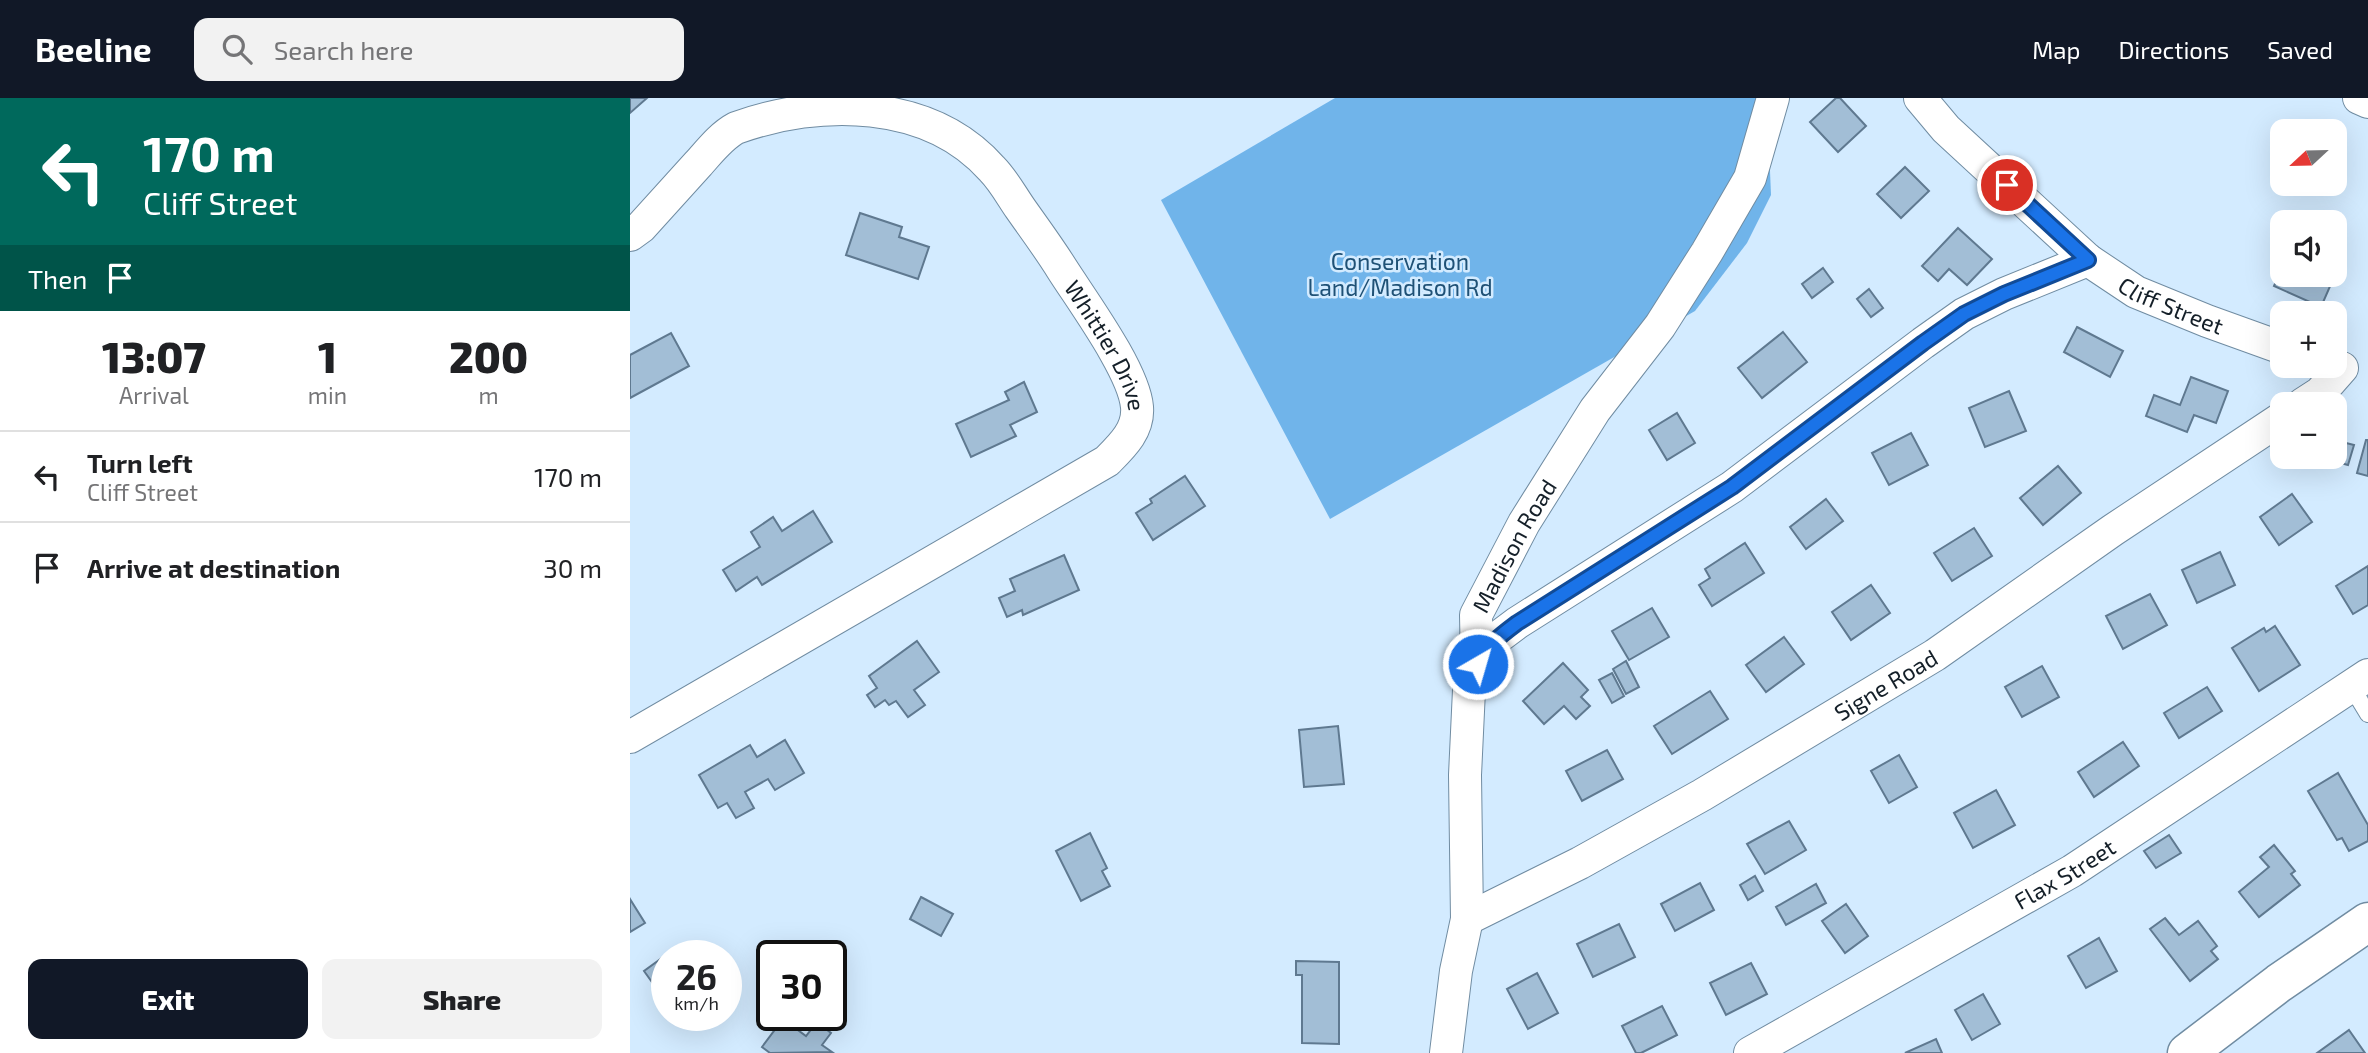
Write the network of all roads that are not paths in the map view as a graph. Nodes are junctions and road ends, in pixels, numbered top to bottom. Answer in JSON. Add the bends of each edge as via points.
{"nodes":[{"id":1,"x":1773,"y":98,"type":"edge"},
{"id":2,"x":1920,"y":98,"type":"edge"},
{"id":3,"x":2359,"y":98,"type":"edge"},
{"id":4,"x":2368,"y":102,"type":"edge"},
{"id":5,"x":630,"y":235,"type":"edge"},
{"id":6,"x":2088,"y":260,"type":"junction"},
{"id":7,"x":2270,"y":344,"type":"edge"},
{"id":8,"x":2348,"y":369,"type":"edge"},
{"id":9,"x":2321,"y":392,"type":"edge"},
{"id":10,"x":2270,"y":426,"type":"edge"},
{"id":11,"x":1478,"y":664,"type":"junction"},
{"id":12,"x":2359,"y":680,"type":"edge"},
{"id":13,"x":2368,"y":715,"type":"edge"},
{"id":14,"x":630,"y":737,"type":"edge"},
{"id":15,"x":1467,"y":919,"type":"junction"},
{"id":16,"x":2368,"y":922,"type":"edge"},
{"id":17,"x":1446,"y":1053,"type":"edge"},
{"id":18,"x":1750,"y":1053,"type":"edge"},
{"id":19,"x":2187,"y":1053,"type":"edge"}],
"edges":[{"from":1,"to":11,"type":"street","name":"Madison Road","via":[[1750,178],[1660,326],[1595,410],[1524,523],[1476,615]]},
{"from":2,"to":6,"type":"street","name":"Cliff Street","via":[[1946,129]]},
{"from":3,"to":4,"type":"street"},
{"from":5,"to":14,"type":"street","name":"Whittier Drive","via":[[734,129],[789,107],[820,102],[892,107],[951,133],[992,169],[1058,262],[1126,373],[1137,411],[1127,441],[1107,461]]},
{"from":6,"to":7,"type":"street","name":"Cliff Street","via":[[2136,292]]},
{"from":6,"to":11,"type":"street","via":[[1964,314],[1732,487],[1517,623],[1497,638]]},
{"from":8,"to":9,"type":"street"},
{"from":10,"to":15,"type":"street","name":"Signe Road","via":[[1935,655],[1702,795]]},
{"from":11,"to":15,"type":"street","name":"Madison Road","via":[[1469,690],[1466,723]]},
{"from":12,"to":13,"type":"lane"},
{"from":12,"to":18,"type":"street","name":"Flax Street","via":[[2072,871]]},
{"from":15,"to":17,"type":"street","name":"Madison Road"},
{"from":16,"to":19,"type":"main road"}]}
